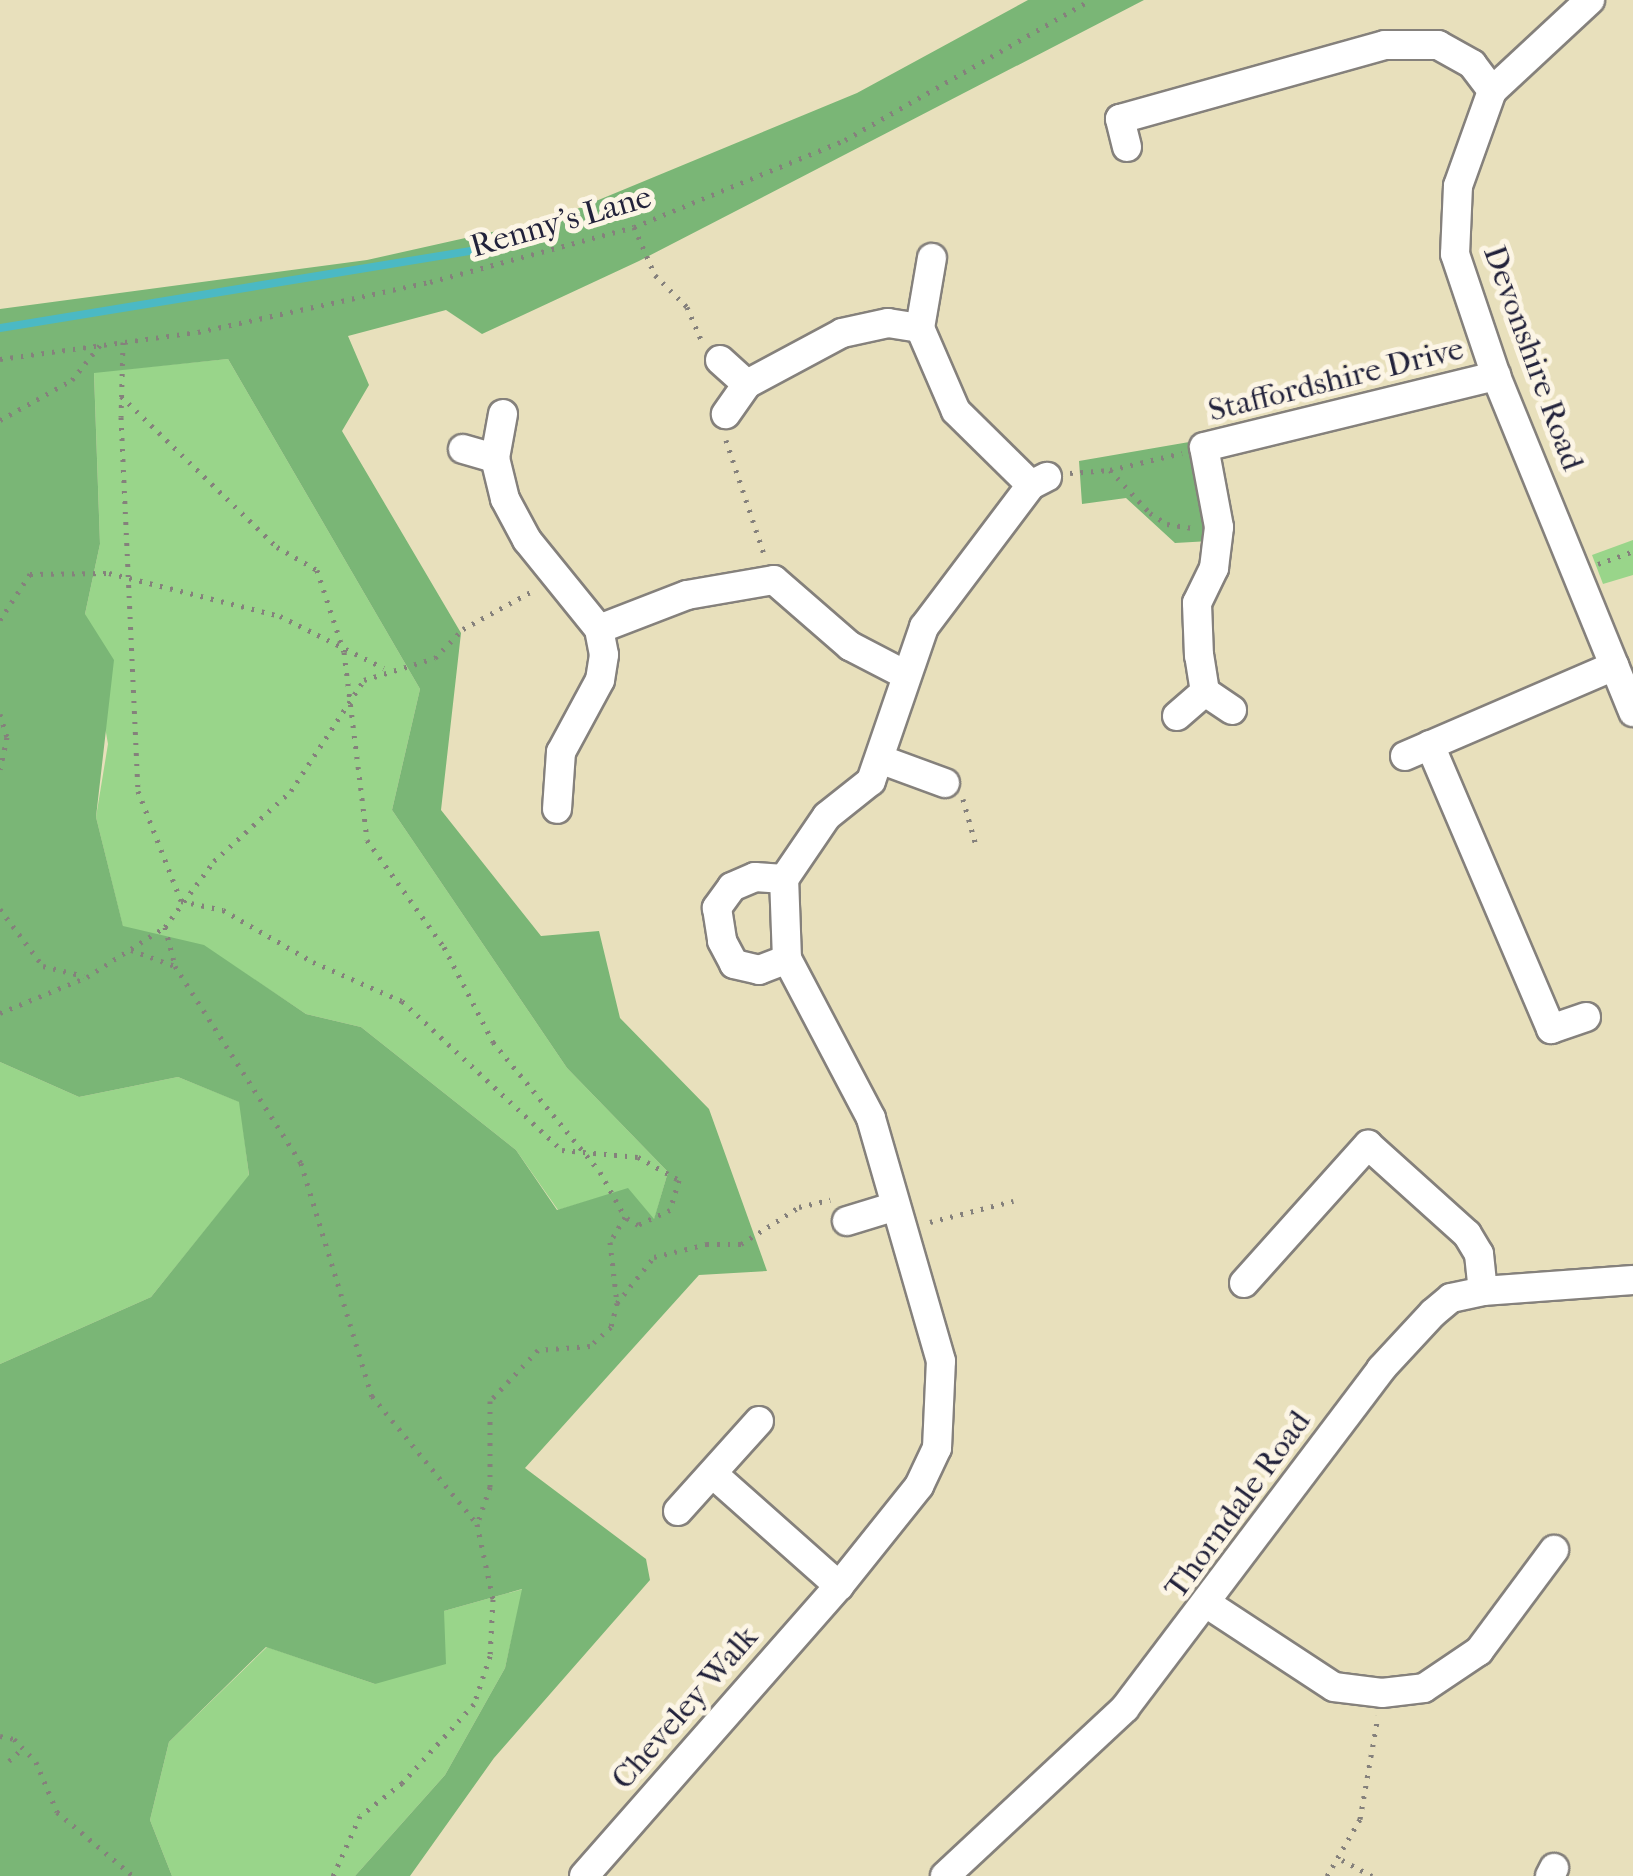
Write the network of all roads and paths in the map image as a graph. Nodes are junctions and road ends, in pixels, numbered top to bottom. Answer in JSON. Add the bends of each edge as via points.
{"nodes":[{"id":1,"x":1090,"y":0,"type":"edge"},
{"id":2,"x":1590,"y":0,"type":"edge"},
{"id":3,"x":1492,"y":92,"type":"junction"},
{"id":4,"x":1127,"y":147,"type":"dead end"},
{"id":5,"x":634,"y":228,"type":"junction"},
{"id":6,"x":932,"y":258,"type":"dead end"},
{"id":7,"x":920,"y":328,"type":"junction"},
{"id":8,"x":123,"y":342,"type":"junction"},
{"id":9,"x":100,"y":345,"type":"junction"},
{"id":10,"x":0,"y":358,"type":"edge"},
{"id":11,"x":720,"y":360,"type":"joint"},
{"id":12,"x":1496,"y":376,"type":"junction"},
{"id":13,"x":746,"y":384,"type":"junction"},
{"id":14,"x":121,"y":396,"type":"junction"},
{"id":15,"x":503,"y":414,"type":"dead end"},
{"id":16,"x":726,"y":414,"type":"joint"},
{"id":17,"x":0,"y":420,"type":"edge"},
{"id":18,"x":1204,"y":447,"type":"junction"},
{"id":19,"x":463,"y":449,"type":"dead end"},
{"id":20,"x":494,"y":458,"type":"junction"},
{"id":21,"x":1110,"y":470,"type":"junction"},
{"id":22,"x":1039,"y":482,"type":"junction"},
{"id":23,"x":1220,"y":527,"type":"junction"},
{"id":24,"x":1633,"y":551,"type":"edge"},
{"id":25,"x":1578,"y":573,"type":"junction"},
{"id":26,"x":554,"y":576,"type":"junction"},
{"id":27,"x":126,"y":578,"type":"junction"},
{"id":28,"x":774,"y":580,"type":"junction"},
{"id":29,"x":0,"y":617,"type":"edge"},
{"id":30,"x":599,"y":629,"type":"junction"},
{"id":31,"x":344,"y":652,"type":"junction"},
{"id":32,"x":1614,"y":666,"type":"junction"},
{"id":33,"x":386,"y":669,"type":"junction"},
{"id":34,"x":904,"y":674,"type":"junction"},
{"id":35,"x":1205,"y":692,"type":"junction"},
{"id":36,"x":348,"y":695,"type":"junction"},
{"id":37,"x":1232,"y":710,"type":"dead end"},
{"id":38,"x":1633,"y":712,"type":"edge"},
{"id":39,"x":0,"y":714,"type":"edge"},
{"id":40,"x":1177,"y":716,"type":"dead end"},
{"id":41,"x":882,"y":760,"type":"junction"},
{"id":42,"x":0,"y":769,"type":"edge"},
{"id":43,"x":944,"y":782,"type":"joint"},
{"id":44,"x":557,"y":809,"type":"dead end"},
{"id":45,"x":977,"y":849,"type":"dead end"},
{"id":46,"x":784,"y":879,"type":"junction"},
{"id":47,"x":181,"y":901,"type":"junction"},
{"id":48,"x":0,"y":909,"type":"edge"},
{"id":49,"x":165,"y":926,"type":"junction"},
{"id":50,"x":129,"y":950,"type":"junction"},
{"id":51,"x":787,"y":959,"type":"junction"},
{"id":52,"x":175,"y":966,"type":"junction"},
{"id":53,"x":87,"y":977,"type":"junction"},
{"id":54,"x":0,"y":1013,"type":"edge"},
{"id":55,"x":1586,"y":1016,"type":"dead end"},
{"id":56,"x":586,"y":1154,"type":"junction"},
{"id":57,"x":1013,"y":1200,"type":"dead end"},
{"id":58,"x":625,"y":1217,"type":"junction"},
{"id":59,"x":898,"y":1218,"type":"junction"},
{"id":60,"x":847,"y":1221,"type":"joint"},
{"id":61,"x":1633,"y":1280,"type":"edge"},
{"id":62,"x":1244,"y":1283,"type":"dead end"},
{"id":63,"x":1482,"y":1291,"type":"junction"},
{"id":64,"x":617,"y":1302,"type":"junction"},
{"id":65,"x":759,"y":1421,"type":"dead end"},
{"id":66,"x":713,"y":1474,"type":"junction"},
{"id":67,"x":678,"y":1511,"type":"dead end"},
{"id":68,"x":477,"y":1524,"type":"junction"},
{"id":69,"x":1557,"y":1550,"type":"dead end"},
{"id":70,"x":839,"y":1586,"type":"junction"},
{"id":71,"x":1209,"y":1605,"type":"junction"},
{"id":72,"x":1382,"y":1693,"type":"junction"},
{"id":73,"x":0,"y":1736,"type":"edge"},
{"id":74,"x":23,"y":1748,"type":"junction"},
{"id":75,"x":9,"y":1761,"type":"dead end"},
{"id":76,"x":1342,"y":1860,"type":"junction"},
{"id":77,"x":133,"y":1876,"type":"edge"},
{"id":78,"x":334,"y":1876,"type":"edge"},
{"id":79,"x":584,"y":1876,"type":"edge"},
{"id":80,"x":945,"y":1876,"type":"edge"},
{"id":81,"x":1327,"y":1876,"type":"edge"},
{"id":82,"x":1372,"y":1876,"type":"edge"}],
"edges":[{"from":1,"to":5,"type":"path","name":"Renny's Lane","via":[[845,140]]},
{"from":2,"to":3,"type":"street","name":"Devonshire Road"},
{"from":3,"to":4,"type":"street","via":[[1472,64],[1438,45],[1385,45],[1120,119]]},
{"from":3,"to":12,"type":"street","name":"Devonshire Road","via":[[1458,186],[1453,226],[1455,254]]},
{"from":5,"to":8,"type":"path","name":"Renny's Lane","via":[[430,282]]},
{"from":5,"to":11,"type":"path","via":[[655,275],[686,308],[707,354]]},
{"from":6,"to":7,"type":"street"},
{"from":7,"to":13,"type":"street","via":[[888,323],[842,334]]},
{"from":7,"to":22,"type":"street","via":[[956,412]]},
{"from":8,"to":9,"type":"path","name":"Renny's Lane"},
{"from":8,"to":14,"type":"path"},
{"from":9,"to":10,"type":"path","name":"Renny's Lane"},
{"from":9,"to":17,"type":"path","via":[[72,380]]},
{"from":11,"to":13,"type":"street"},
{"from":12,"to":18,"type":"street","name":"Staffordshire Drive"},
{"from":12,"to":25,"type":"street","name":"Devonshire Road"},
{"from":13,"to":16,"type":"street"},
{"from":14,"to":27,"type":"path"},
{"from":14,"to":31,"type":"path","via":[[277,547],[317,570]]},
{"from":15,"to":20,"type":"street"},
{"from":16,"to":28,"type":"path","via":[[727,449]]},
{"from":18,"to":21,"type":"path"},
{"from":18,"to":23,"type":"street","name":"Staffordshire Drive"},
{"from":19,"to":20,"type":"street"},
{"from":20,"to":26,"type":"street","via":[[506,499]]},
{"from":21,"to":22,"type":"path"},
{"from":21,"to":23,"type":"path","via":[[1167,524]]},
{"from":22,"to":34,"type":"street","via":[[924,627]]},
{"from":23,"to":35,"type":"street","name":"Staffordshire Drive","via":[[1214,568],[1197,603]]},
{"from":24,"to":25,"type":"path"},
{"from":25,"to":32,"type":"street","name":"Devonshire Road"},
{"from":26,"to":30,"type":"street"},
{"from":26,"to":33,"type":"path","via":[[504,612],[464,629],[436,658]]},
{"from":27,"to":29,"type":"path","via":[[30,574]]},
{"from":27,"to":31,"type":"path","via":[[280,616]]},
{"from":27,"to":47,"type":"path","via":[[138,791]]},
{"from":28,"to":30,"type":"street","via":[[688,596]]},
{"from":28,"to":34,"type":"street","via":[[850,646]]},
{"from":30,"to":44,"type":"street","via":[[600,680],[548,750]]},
{"from":31,"to":33,"type":"path"},
{"from":31,"to":36,"type":"path"},
{"from":32,"to":38,"type":"street","name":"Devonshire Road"},
{"from":32,"to":55,"type":"street","via":[[1417,750],[1551,1029]]},
{"from":33,"to":36,"type":"path"},
{"from":34,"to":41,"type":"street"},
{"from":35,"to":37,"type":"street"},
{"from":35,"to":40,"type":"street"},
{"from":36,"to":47,"type":"path","via":[[291,792]]},
{"from":36,"to":56,"type":"path","via":[[367,840],[444,947],[492,1042]]},
{"from":39,"to":42,"type":"path","via":[[6,737]]},
{"from":41,"to":43,"type":"street"},
{"from":41,"to":46,"type":"street","via":[[871,781],[801,848]]},
{"from":43,"to":45,"type":"path","via":[[962,792]]},
{"from":46,"to":51,"type":"street"},
{"from":46,"to":51,"type":"street","via":[[756,877],[732,887],[718,908],[734,964],[759,970]]},
{"from":47,"to":49,"type":"path"},
{"from":47,"to":56,"type":"path","via":[[223,910],[313,962],[402,1001],[494,1080],[535,1129],[562,1150]]},
{"from":48,"to":53,"type":"path","via":[[42,966]]},
{"from":49,"to":50,"type":"path"},
{"from":49,"to":52,"type":"path"},
{"from":50,"to":52,"type":"path"},
{"from":50,"to":53,"type":"path"},
{"from":51,"to":59,"type":"street","name":"Cheveley Walk","via":[[871,1118]]},
{"from":52,"to":68,"type":"path","via":[[301,1162],[372,1396]]},
{"from":53,"to":54,"type":"path"},
{"from":56,"to":58,"type":"path"},
{"from":56,"to":58,"type":"path","via":[[638,1157],[679,1180],[670,1210],[638,1225]]},
{"from":57,"to":59,"type":"path"},
{"from":58,"to":64,"type":"path","via":[[610,1242]]},
{"from":59,"to":60,"type":"street"},
{"from":59,"to":70,"type":"street","name":"Cheveley Walk","via":[[941,1361],[937,1448],[919,1486]]},
{"from":60,"to":64,"type":"path","via":[[830,1200],[798,1208],[740,1244],[654,1257]]},
{"from":61,"to":63,"type":"street","name":"Thorndale Road"},
{"from":62,"to":63,"type":"street","via":[[1368,1145],[1467,1234],[1479,1254]]},
{"from":63,"to":71,"type":"street","name":"Thorndale Road","via":[[1450,1298],[1381,1370]]},
{"from":64,"to":68,"type":"path","via":[[611,1328],[590,1346],[538,1350],[490,1400],[490,1487]]},
{"from":65,"to":66,"type":"street"},
{"from":66,"to":67,"type":"street"},
{"from":66,"to":70,"type":"street"},
{"from":68,"to":78,"type":"path","via":[[493,1599],[490,1656],[474,1704],[402,1783],[360,1816]]},
{"from":69,"to":72,"type":"street","via":[[1479,1651],[1424,1688]]},
{"from":70,"to":79,"type":"street","name":"Cheveley Walk"},
{"from":71,"to":72,"type":"street","via":[[1334,1687]]},
{"from":71,"to":80,"type":"street","name":"Thorndale Road","via":[[1125,1708]]},
{"from":72,"to":76,"type":"path","via":[[1360,1819]]},
{"from":73,"to":74,"type":"path"},
{"from":74,"to":75,"type":"path"},
{"from":74,"to":77,"type":"path","via":[[58,1812]]},
{"from":76,"to":81,"type":"path"},
{"from":76,"to":82,"type":"path"}]}
